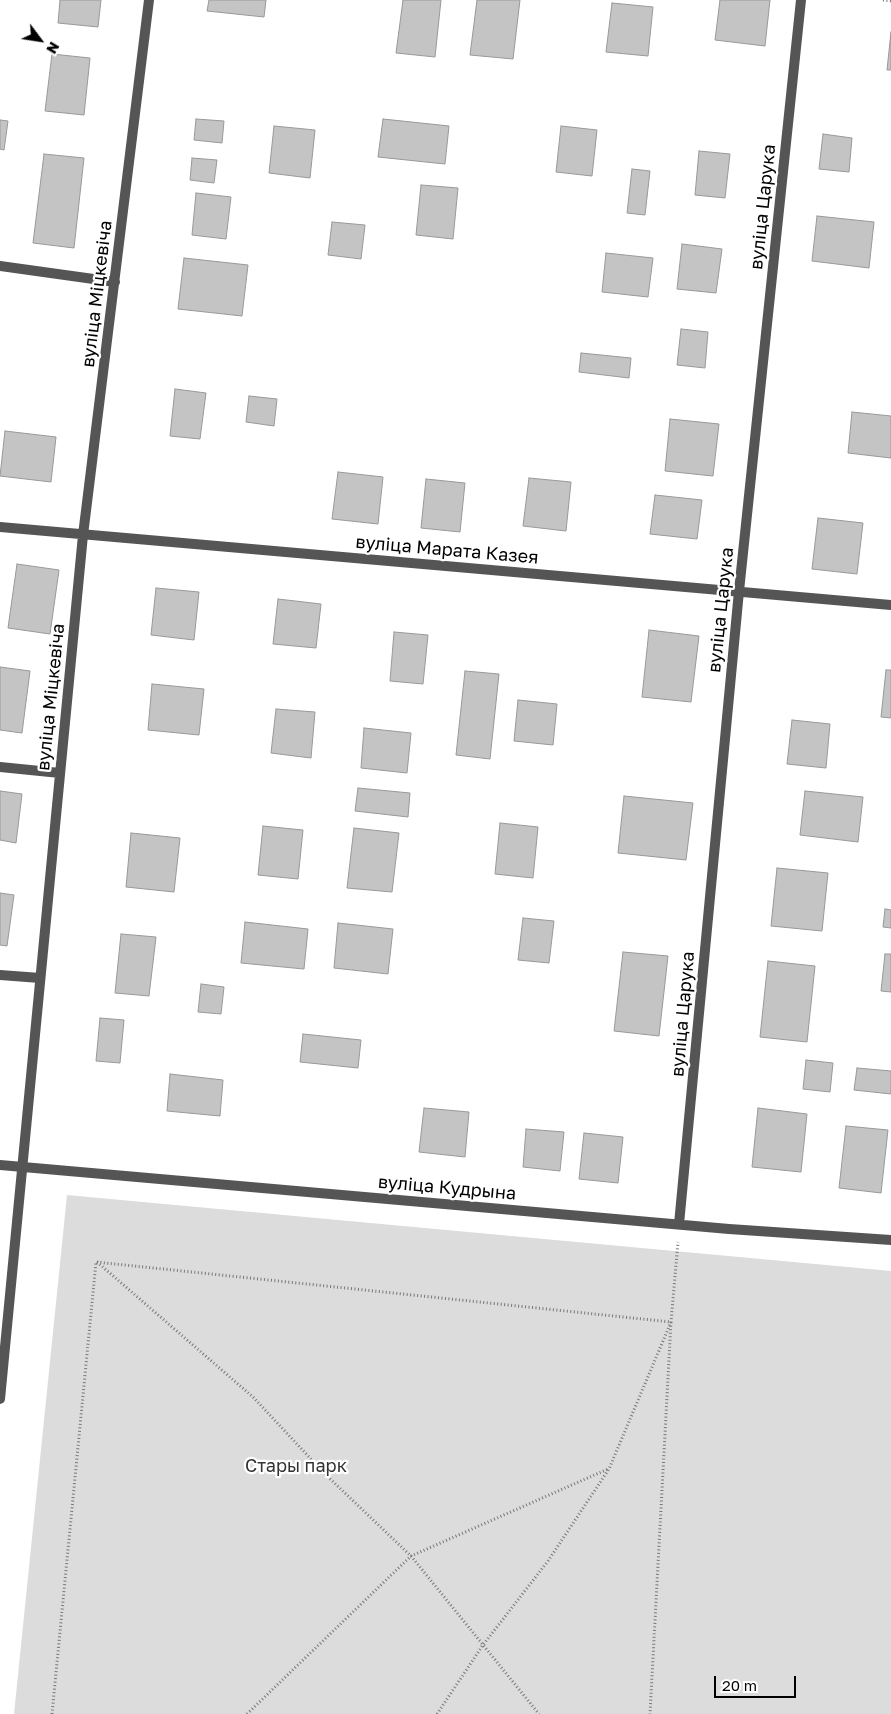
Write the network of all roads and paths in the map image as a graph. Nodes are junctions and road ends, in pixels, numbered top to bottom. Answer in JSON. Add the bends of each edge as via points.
{"nodes":[{"id":1,"x":149,"y":0,"type":"edge"},
{"id":2,"x":801,"y":0,"type":"edge"},
{"id":3,"x":883,"y":0,"type":"edge"},
{"id":4,"x":891,"y":1,"type":"edge"},
{"id":5,"x":0,"y":266,"type":"edge"},
{"id":6,"x":115,"y":282,"type":"junction"},
{"id":7,"x":0,"y":527,"type":"edge"},
{"id":8,"x":83,"y":535,"type":"junction"},
{"id":9,"x":739,"y":591,"type":"junction"},
{"id":10,"x":891,"y":605,"type":"edge"},
{"id":11,"x":0,"y":767,"type":"edge"},
{"id":12,"x":60,"y":773,"type":"junction"},
{"id":13,"x":0,"y":975,"type":"edge"},
{"id":14,"x":40,"y":978,"type":"junction"},
{"id":15,"x":0,"y":1165,"type":"edge"},
{"id":16,"x":22,"y":1167,"type":"junction"},
{"id":17,"x":679,"y":1224,"type":"junction"},
{"id":18,"x":891,"y":1240,"type":"edge"},
{"id":19,"x":96,"y":1262,"type":"junction"},
{"id":20,"x":671,"y":1322,"type":"junction"},
{"id":21,"x":0,"y":1398,"type":"edge"},
{"id":22,"x":609,"y":1469,"type":"junction"},
{"id":23,"x":411,"y":1556,"type":"junction"},
{"id":24,"x":483,"y":1645,"type":"junction"},
{"id":25,"x":52,"y":1714,"type":"edge"},
{"id":26,"x":247,"y":1714,"type":"edge"},
{"id":27,"x":437,"y":1714,"type":"edge"},
{"id":28,"x":540,"y":1714,"type":"edge"},
{"id":29,"x":650,"y":1714,"type":"edge"}],
"edges":[{"from":1,"to":6,"type":"street","name":"вуліца Міцкевіча"},
{"from":2,"to":9,"type":"street","name":"вуліца Царука"},
{"from":3,"to":4,"type":"path"},
{"from":5,"to":6,"type":"street"},
{"from":6,"to":8,"type":"street","name":"вуліца Міцкевіча"},
{"from":7,"to":8,"type":"street","name":"вуліца Марата Казея"},
{"from":8,"to":9,"type":"street","name":"вуліца Марата Казея"},
{"from":8,"to":12,"type":"street","name":"вуліца Міцкевіча"},
{"from":9,"to":10,"type":"street","name":"вуліца Марата Казея"},
{"from":9,"to":17,"type":"street","name":"вуліца Царука"},
{"from":11,"to":12,"type":"street"},
{"from":12,"to":14,"type":"street","name":"вуліца Міцкевіча"},
{"from":13,"to":14,"type":"street"},
{"from":14,"to":16,"type":"street","name":"вуліца Міцкевіча"},
{"from":15,"to":16,"type":"street","name":"вуліца Кудрына"},
{"from":16,"to":17,"type":"street","name":"вуліца Кудрына"},
{"from":16,"to":21,"type":"street","name":"вуліца Міцкевіча"},
{"from":17,"to":18,"type":"street","name":"вуліца Кудрына"},
{"from":17,"to":20,"type":"path"},
{"from":19,"to":20,"type":"path"},
{"from":19,"to":23,"type":"path","via":[[253,1397],[325,1474]]},
{"from":19,"to":25,"type":"path"},
{"from":20,"to":22,"type":"path"},
{"from":20,"to":29,"type":"path"},
{"from":22,"to":23,"type":"path"},
{"from":22,"to":24,"type":"path","via":[[548,1561]]},
{"from":23,"to":24,"type":"path"},
{"from":23,"to":26,"type":"path"},
{"from":24,"to":27,"type":"path"},
{"from":24,"to":28,"type":"path"}]}
